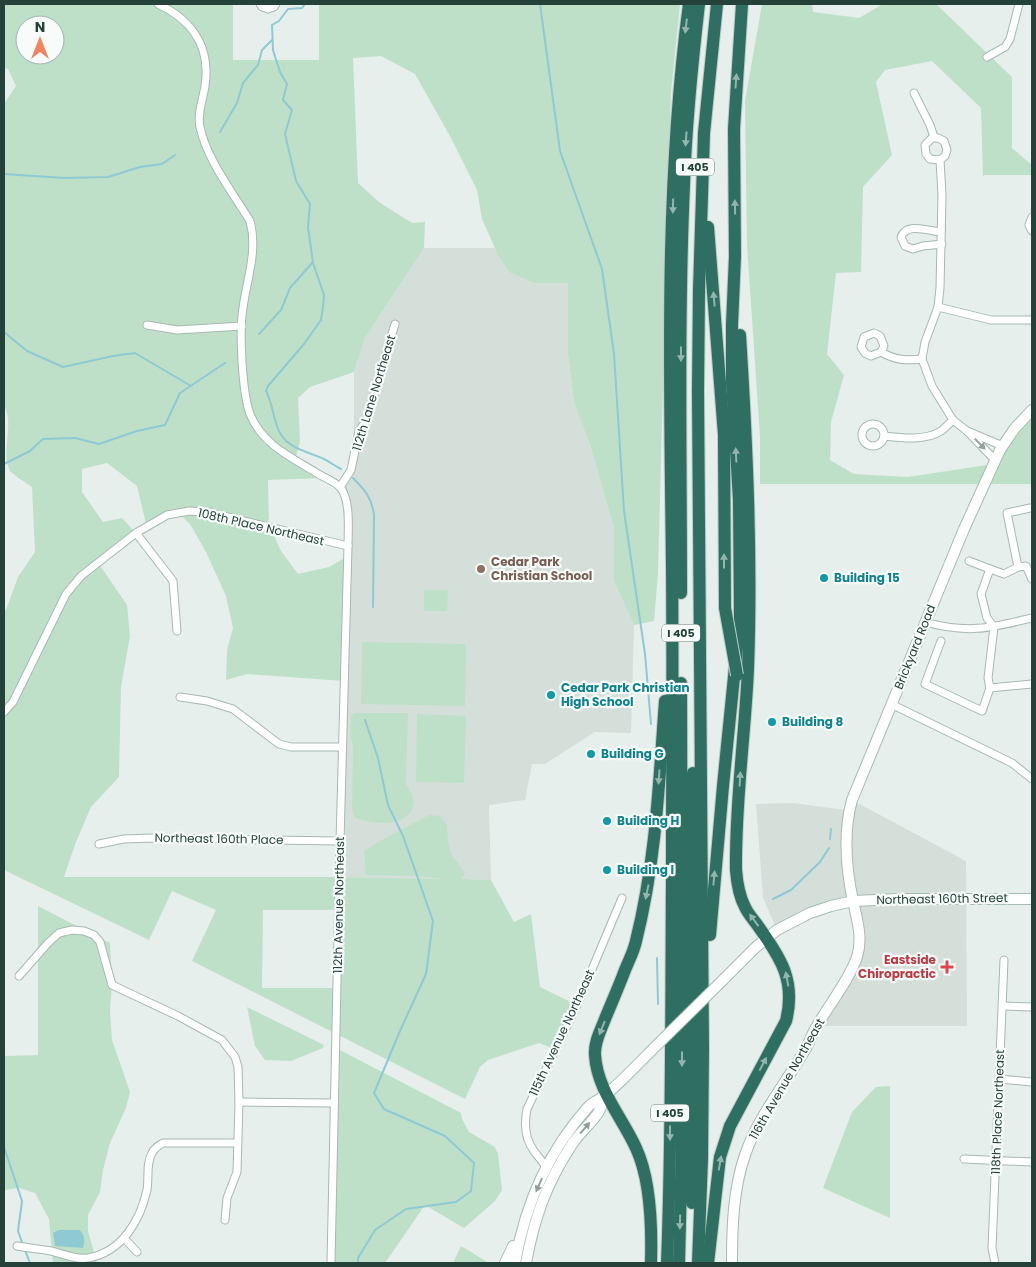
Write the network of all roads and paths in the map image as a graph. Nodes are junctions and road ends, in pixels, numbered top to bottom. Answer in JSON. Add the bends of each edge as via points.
{"nodes":[{"id":1,"x":158,"y":4,"type":"edge"},
{"id":2,"x":260,"y":4,"type":"edge"},
{"id":3,"x":276,"y":4,"type":"edge"},
{"id":4,"x":689,"y":4,"type":"edge"},
{"id":5,"x":699,"y":4,"type":"edge"},
{"id":6,"x":709,"y":4,"type":"edge"},
{"id":7,"x":717,"y":4,"type":"edge"},
{"id":8,"x":742,"y":4,"type":"edge"},
{"id":9,"x":1020,"y":4,"type":"edge"},
{"id":10,"x":987,"y":58,"type":"dead end"},
{"id":11,"x":914,"y":93,"type":"dead end"},
{"id":12,"x":704,"y":133,"type":"junction"},
{"id":13,"x":934,"y":137,"type":"junction"},
{"id":14,"x":940,"y":160,"type":"junction"},
{"id":15,"x":1032,"y":217,"type":"edge"},
{"id":16,"x":1032,"y":231,"type":"edge"},
{"id":17,"x":941,"y":232,"type":"junction"},
{"id":18,"x":942,"y":244,"type":"junction"},
{"id":19,"x":735,"y":256,"type":"junction"},
{"id":20,"x":938,"y":307,"type":"junction"},
{"id":21,"x":1032,"y":320,"type":"edge"},
{"id":22,"x":394,"y":324,"type":"dead end"},
{"id":23,"x":147,"y":325,"type":"dead end"},
{"id":24,"x":242,"y":326,"type":"junction"},
{"id":25,"x":881,"y":352,"type":"dead end"},
{"id":26,"x":922,"y":359,"type":"junction"},
{"id":27,"x":1032,"y":410,"type":"edge"},
{"id":28,"x":953,"y":420,"type":"junction"},
{"id":29,"x":968,"y":431,"type":"junction"},
{"id":30,"x":884,"y":436,"type":"dead end"},
{"id":31,"x":1003,"y":446,"type":"junction"},
{"id":32,"x":996,"y":460,"type":"junction"},
{"id":33,"x":340,"y":487,"type":"junction"},
{"id":34,"x":1030,"y":508,"type":"dead end"},
{"id":35,"x":136,"y":533,"type":"junction"},
{"id":36,"x":348,"y":546,"type":"junction"},
{"id":37,"x":969,"y":561,"type":"dead end"},
{"id":38,"x":1018,"y":567,"type":"junction"},
{"id":39,"x":990,"y":569,"type":"junction"},
{"id":40,"x":1032,"y":579,"type":"edge"},
{"id":41,"x":672,"y":589,"type":"junction"},
{"id":42,"x":1032,"y":618,"type":"edge"},
{"id":43,"x":925,"y":622,"type":"junction"},
{"id":44,"x":994,"y":627,"type":"junction"},
{"id":45,"x":178,"y":631,"type":"dead end"},
{"id":46,"x":941,"y":641,"type":"dead end"},
{"id":47,"x":1032,"y":684,"type":"edge"},
{"id":48,"x":990,"y":688,"type":"junction"},
{"id":49,"x":180,"y":697,"type":"dead end"},
{"id":50,"x":891,"y":704,"type":"junction"},
{"id":51,"x":4,"y":712,"type":"edge"},
{"id":52,"x":742,"y":735,"type":"junction"},
{"id":53,"x":342,"y":747,"type":"junction"},
{"id":54,"x":1032,"y":779,"type":"edge"},
{"id":55,"x":340,"y":841,"type":"junction"},
{"id":56,"x":99,"y":844,"type":"dead end"},
{"id":57,"x":622,"y":898,"type":"dead end"},
{"id":58,"x":1032,"y":899,"type":"edge"},
{"id":59,"x":853,"y":901,"type":"junction"},
{"id":60,"x":767,"y":938,"type":"junction"},
{"id":61,"x":1004,"y":960,"type":"dead end"},
{"id":62,"x":19,"y":976,"type":"dead end"},
{"id":63,"x":1003,"y":1006,"type":"junction"},
{"id":64,"x":1032,"y":1007,"type":"edge"},
{"id":65,"x":703,"y":1049,"type":"junction"},
{"id":66,"x":999,"y":1079,"type":"junction"},
{"id":67,"x":1032,"y":1082,"type":"edge"},
{"id":68,"x":606,"y":1095,"type":"junction"},
{"id":69,"x":239,"y":1102,"type":"junction"},
{"id":70,"x":334,"y":1103,"type":"junction"},
{"id":71,"x":237,"y":1144,"type":"junction"},
{"id":72,"x":964,"y":1159,"type":"dead end"},
{"id":73,"x":996,"y":1160,"type":"junction"},
{"id":74,"x":1032,"y":1162,"type":"edge"},
{"id":75,"x":546,"y":1168,"type":"junction"},
{"id":76,"x":225,"y":1220,"type":"dead end"},
{"id":77,"x":523,"y":1224,"type":"junction"},
{"id":78,"x":124,"y":1238,"type":"junction"},
{"id":79,"x":17,"y":1246,"type":"dead end"},
{"id":80,"x":137,"y":1252,"type":"dead end"},
{"id":81,"x":331,"y":1263,"type":"edge"},
{"id":82,"x":505,"y":1263,"type":"edge"},
{"id":83,"x":515,"y":1263,"type":"edge"},
{"id":84,"x":521,"y":1263,"type":"edge"},
{"id":85,"x":526,"y":1263,"type":"edge"},
{"id":86,"x":651,"y":1263,"type":"edge"},
{"id":87,"x":667,"y":1263,"type":"edge"},
{"id":88,"x":679,"y":1263,"type":"edge"},
{"id":89,"x":690,"y":1263,"type":"edge"},
{"id":90,"x":698,"y":1263,"type":"edge"},
{"id":91,"x":708,"y":1263,"type":"edge"},
{"id":92,"x":732,"y":1263,"type":"edge"},
{"id":93,"x":995,"y":1263,"type":"edge"}],
"edges":[{"from":1,"to":24,"type":"street","via":[[184,20],[196,34],[207,72],[200,126],[209,153],[250,221],[254,242]]},
{"from":2,"to":3,"type":"street","via":[[268,9]]},
{"from":4,"to":41,"type":"highway","number":"I 405","one_way":true,"via":[[673,173],[670,380]]},
{"from":5,"to":88,"type":"highway","number":"I 405","one_way":true,"via":[[685,154],[681,282],[682,1142]]},
{"from":6,"to":89,"type":"highway","number":"I 405","via":[[699,105],[692,238],[693,1086]]},
{"from":7,"to":12,"type":"highway","number":"I 405"},
{"from":19,"to":8,"type":"highway","one_way":true,"via":[[734,130]]},
{"from":9,"to":10,"type":"street","via":[[1006,47]]},
{"from":11,"to":13,"type":"street"},
{"from":52,"to":12,"type":"highway","one_way":true,"bridge":true,"via":[[739,689],[725,608],[724,435],[708,233],[709,150]]},
{"from":12,"to":65,"type":"highway","number":"I 405","via":[[698,374]]},
{"from":13,"to":14,"type":"street","via":[[947,146],[947,153]]},
{"from":13,"to":14,"type":"street","via":[[927,142],[924,151],[930,159]]},
{"from":14,"to":17,"type":"street"},
{"from":15,"to":16,"type":"street","via":[[1029,225]]},
{"from":17,"to":18,"type":"street"},
{"from":17,"to":18,"type":"street","via":[[911,228],[902,237],[910,249]]},
{"from":18,"to":20,"type":"street"},
{"from":19,"to":52,"type":"highway","via":[[748,509],[748,645]]},
{"from":65,"to":19,"type":"highway","one_way":true,"via":[[712,910],[740,617],[739,500],[732,383]]},
{"from":20,"to":21,"type":"street","via":[[991,320]]},
{"from":20,"to":26,"type":"street"},
{"from":22,"to":33,"type":"street","name":"112th Lane Northeast","via":[[366,421],[358,436],[351,470]]},
{"from":23,"to":24,"type":"street","via":[[177,330]]},
{"from":24,"to":33,"type":"street","via":[[245,394],[249,412],[260,432],[274,446]]},
{"from":25,"to":26,"type":"street","via":[[900,360]]},
{"from":26,"to":28,"type":"street","via":[[932,386]]},
{"from":27,"to":31,"type":"main road","name":"Brickyard Road","via":[[1014,428]]},
{"from":28,"to":29,"type":"street"},
{"from":28,"to":30,"type":"street","via":[[929,436]]},
{"from":29,"to":31,"type":"street"},
{"from":29,"to":32,"type":"street","one_way":true},
{"from":31,"to":32,"type":"main road","name":"Brickyard Road"},
{"from":32,"to":43,"type":"main road","name":"Brickyard Road"},
{"from":33,"to":36,"type":"street","name":"112th Avenue Northeast","via":[[347,506]]},
{"from":34,"to":38,"type":"street","via":[[1007,513]]},
{"from":35,"to":36,"type":"street","name":"108th Place Northeast","via":[[167,515],[196,511]]},
{"from":35,"to":45,"type":"street","via":[[173,581]]},
{"from":35,"to":51,"type":"street","name":"108th Place Northeast","via":[[81,576],[66,594]]},
{"from":36,"to":53,"type":"street","name":"112th Avenue Northeast"},
{"from":37,"to":39,"type":"street"},
{"from":38,"to":39,"type":"street","via":[[1004,574]]},
{"from":38,"to":40,"type":"street","via":[[1026,566]]},
{"from":39,"to":44,"type":"street","via":[[981,594],[987,618]]},
{"from":41,"to":68,"type":"highway","one_way":true,"via":[[650,878],[636,944],[596,1045],[598,1070]]},
{"from":41,"to":87,"type":"highway","number":"I 405","one_way":true},
{"from":42,"to":44,"type":"street"},
{"from":43,"to":44,"type":"street","via":[[962,630]]},
{"from":43,"to":50,"type":"main road","name":"Brickyard Road"},
{"from":44,"to":48,"type":"street","via":[[988,678]]},
{"from":46,"to":48,"type":"street","via":[[925,684],[982,711]]},
{"from":47,"to":48,"type":"street"},
{"from":49,"to":53,"type":"street","via":[[215,702],[233,709],[279,744]]},
{"from":50,"to":54,"type":"street","via":[[1012,763]]},
{"from":50,"to":59,"type":"main road","name":"Brickyard Road","via":[[849,812],[847,862]]},
{"from":60,"to":52,"type":"highway","one_way":true,"via":[[745,908],[737,882]]},
{"from":53,"to":55,"type":"street","name":"112th Avenue Northeast"},
{"from":55,"to":56,"type":"street","name":"Northeast 160th Place","via":[[152,838]]},
{"from":55,"to":70,"type":"street","name":"112th Avenue Northeast"},
{"from":57,"to":75,"type":"street","name":"115th Avenue Northeast","via":[[577,1005],[527,1109],[525,1131]]},
{"from":58,"to":59,"type":"main road","name":"Northeast 160th Street"},
{"from":59,"to":60,"type":"main road","name":"Northeast 160th Street","via":[[810,913]]},
{"from":59,"to":92,"type":"main road","name":"116th Avenue Northeast","via":[[860,943],[852,968],[762,1118],[745,1153],[734,1196]]},
{"from":60,"to":68,"type":"main road","name":"Northeast 160th Street","bridge":true},
{"from":91,"to":60,"type":"highway","one_way":true,"via":[[720,1157],[730,1126],[786,1021],[789,1008],[787,973]]},
{"from":61,"to":63,"type":"street","name":"118th Place Northeast"},
{"from":62,"to":69,"type":"street","via":[[59,933],[84,930],[94,935],[100,942],[112,985],[178,1016],[226,1044],[238,1067]]},
{"from":63,"to":64,"type":"street"},
{"from":63,"to":66,"type":"street","name":"118th Place Northeast"},
{"from":65,"to":90,"type":"highway","number":"I 405"},
{"from":66,"to":67,"type":"street"},
{"from":66,"to":73,"type":"street","name":"118th Place Northeast"},
{"from":68,"to":75,"type":"main road","via":[[591,1104],[568,1132]]},
{"from":85,"to":68,"type":"main road","one_way":true,"via":[[539,1207],[554,1173],[574,1141],[597,1114]]},
{"from":68,"to":86,"type":"highway","via":[[637,1149],[643,1170]]},
{"from":69,"to":70,"type":"street"},
{"from":69,"to":71,"type":"street"},
{"from":70,"to":81,"type":"street","name":"112th Avenue Northeast"},
{"from":71,"to":76,"type":"street","via":[[237,1172],[227,1198]]},
{"from":71,"to":78,"type":"street","via":[[163,1143],[156,1146],[150,1157],[139,1215]]},
{"from":72,"to":73,"type":"street"},
{"from":73,"to":74,"type":"street"},
{"from":73,"to":93,"type":"street","name":"118th Place Northeast","via":[[992,1248]]},
{"from":75,"to":77,"type":"main road","one_way":true},
{"from":77,"to":82,"type":"main road"},
{"from":77,"to":83,"type":"main road"},
{"from":77,"to":84,"type":"main road"},
{"from":78,"to":79,"type":"street","via":[[102,1254],[87,1258]]},
{"from":78,"to":80,"type":"street"}]}
